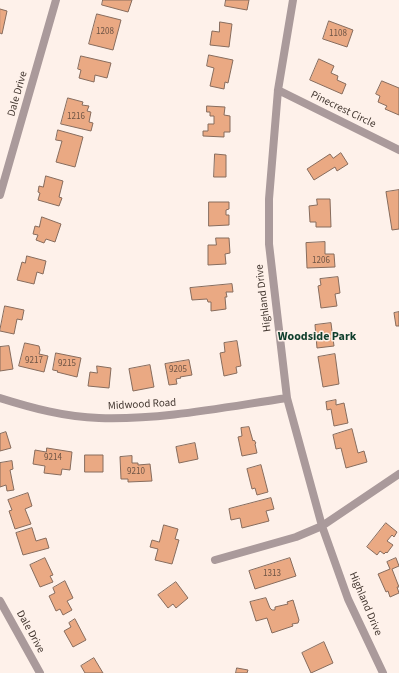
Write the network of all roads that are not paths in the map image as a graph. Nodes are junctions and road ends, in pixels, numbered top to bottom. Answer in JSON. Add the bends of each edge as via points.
{"nodes":[{"id":1,"x":56,"y":0,"type":"edge"},
{"id":2,"x":293,"y":0,"type":"edge"},
{"id":3,"x":278,"y":90,"type":"junction"},
{"id":4,"x":399,"y":150,"type":"edge"},
{"id":5,"x":0,"y":195,"type":"edge"},
{"id":6,"x":0,"y":398,"type":"edge"},
{"id":7,"x":287,"y":398,"type":"junction"},
{"id":8,"x":399,"y":474,"type":"edge"},
{"id":9,"x":322,"y":526,"type":"junction"},
{"id":10,"x":215,"y":560,"type":"dead end"},
{"id":11,"x":1,"y":607,"type":"edge"},
{"id":12,"x":40,"y":673,"type":"edge"},
{"id":13,"x":384,"y":673,"type":"edge"}],
"edges":[{"from":1,"to":5,"type":"street","name":"Dale Drive"},
{"from":2,"to":3,"type":"street","name":"Highland Drive"},
{"from":3,"to":4,"type":"street","name":"Pinecrest Circle"},
{"from":3,"to":7,"type":"street","name":"Highland Drive","via":[[269,199],[269,244]]},
{"from":6,"to":7,"type":"street","name":"Midwood Road","via":[[62,414],[98,418],[155,418]]},
{"from":7,"to":9,"type":"street","name":"Highland Drive"},
{"from":8,"to":9,"type":"street"},
{"from":9,"to":10,"type":"street","via":[[296,537]]},
{"from":9,"to":13,"type":"street","name":"Highland Drive","via":[[348,599]]},
{"from":11,"to":12,"type":"street","name":"Dale Drive"}]}
